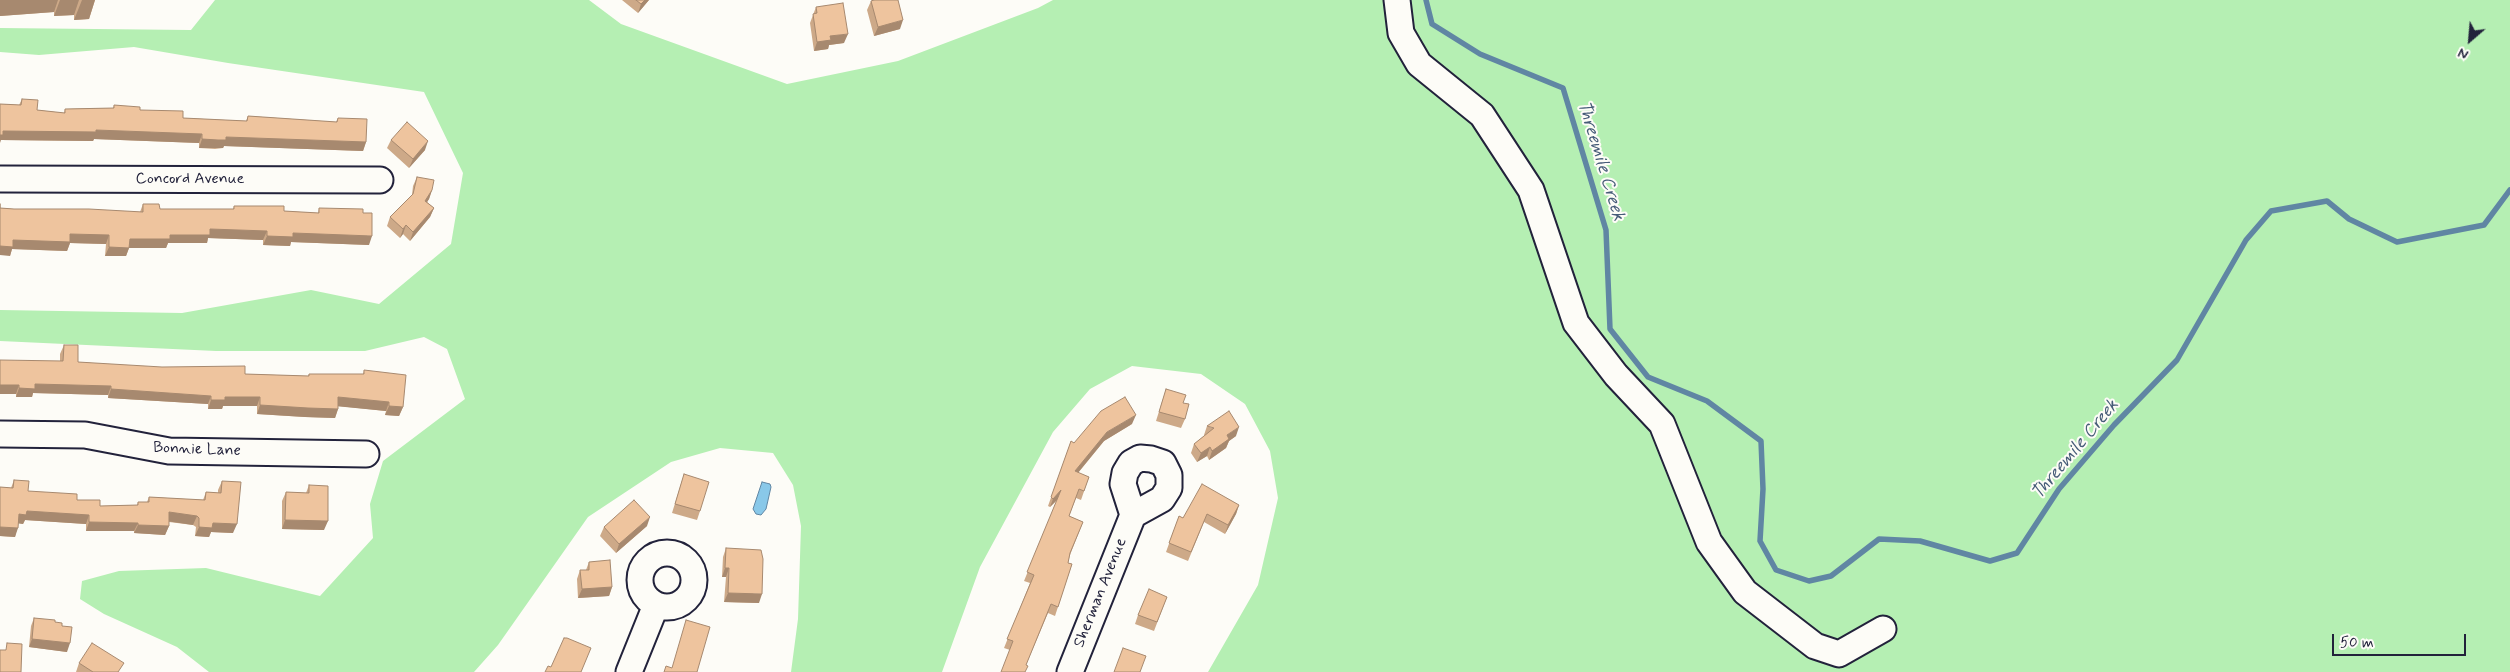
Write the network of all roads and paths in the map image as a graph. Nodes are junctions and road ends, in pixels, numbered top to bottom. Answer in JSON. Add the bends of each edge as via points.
{"nodes":[{"id":1,"x":1397,"y":0,"type":"edge"},
{"id":2,"x":0,"y":179,"type":"edge"},
{"id":3,"x":380,"y":180,"type":"dead end"},
{"id":4,"x":0,"y":434,"type":"edge"},
{"id":5,"x":366,"y":454,"type":"dead end"},
{"id":6,"x":1133,"y":515,"type":"dead end"},
{"id":7,"x":656,"y":605,"type":"dead end"},
{"id":8,"x":1884,"y":628,"type":"dead end"},
{"id":9,"x":628,"y":672,"type":"edge"},
{"id":10,"x":1070,"y":672,"type":"edge"}],
"edges":[{"from":1,"to":8,"type":"street","via":[[1401,33],[1419,64],[1482,115],[1531,190],[1576,323],[1616,375],[1662,424],[1709,542],[1746,592],[1815,646],[1839,654]]},
{"from":2,"to":3,"type":"street","name":"Concord Avenue"},
{"from":4,"to":5,"type":"street","name":"Bonnie Lane","via":[[85,435],[169,452]]},
{"from":6,"to":10,"type":"street","name":"Sherman Avenue"},
{"from":7,"to":9,"type":"street"}]}
